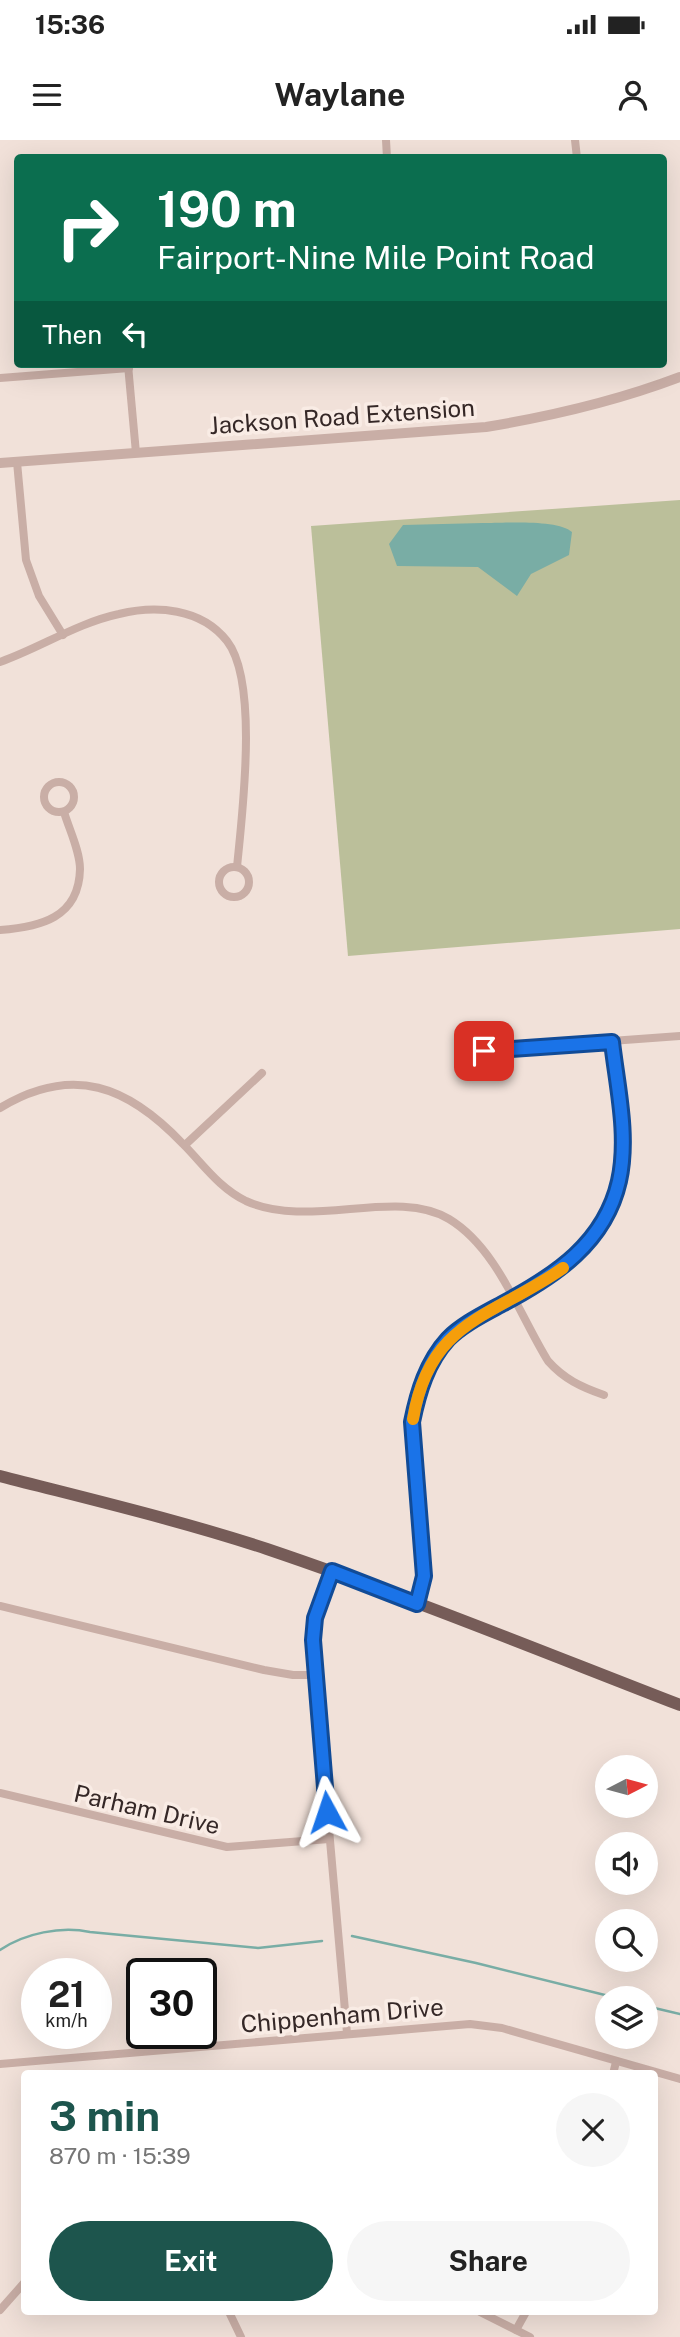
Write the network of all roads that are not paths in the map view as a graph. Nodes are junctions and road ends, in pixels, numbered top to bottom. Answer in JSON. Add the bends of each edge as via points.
{"nodes":[{"id":1,"x":107,"y":368,"type":"edge"},
{"id":2,"x":128,"y":368,"type":"edge"},
{"id":3,"x":680,"y":377,"type":"edge"},
{"id":4,"x":0,"y":378,"type":"edge"},
{"id":5,"x":136,"y":453,"type":"junction"},
{"id":6,"x":17,"y":461,"type":"junction"},
{"id":7,"x":0,"y":463,"type":"edge"},
{"id":8,"x":63,"y":635,"type":"junction"},
{"id":9,"x":0,"y":662,"type":"edge"},
{"id":10,"x":64,"y":812,"type":"dead end"},
{"id":11,"x":237,"y":867,"type":"dead end"},
{"id":12,"x":0,"y":930,"type":"edge"},
{"id":13,"x":680,"y":1036,"type":"edge"},
{"id":14,"x":612,"y":1042,"type":"junction"},
{"id":15,"x":458,"y":1052,"type":"dead end"},
{"id":16,"x":262,"y":1073,"type":"dead end"},
{"id":17,"x":0,"y":1108,"type":"edge"},
{"id":18,"x":185,"y":1145,"type":"junction"},
{"id":19,"x":512,"y":1299,"type":"junction"},
{"id":20,"x":604,"y":1395,"type":"dead end"},
{"id":21,"x":0,"y":1476,"type":"edge"},
{"id":22,"x":332,"y":1571,"type":"junction"},
{"id":23,"x":417,"y":1604,"type":"junction"},
{"id":24,"x":0,"y":1606,"type":"edge"},
{"id":25,"x":315,"y":1675,"type":"junction"},
{"id":26,"x":680,"y":1705,"type":"edge"},
{"id":27,"x":0,"y":1793,"type":"edge"},
{"id":28,"x":329,"y":1839,"type":"junction"},
{"id":29,"x":347,"y":2033,"type":"junction"},
{"id":30,"x":616,"y":2062,"type":"junction"},
{"id":31,"x":0,"y":2064,"type":"edge"},
{"id":32,"x":614,"y":2070,"type":"edge"},
{"id":33,"x":644,"y":2070,"type":"edge"},
{"id":34,"x":658,"y":2074,"type":"edge"},
{"id":35,"x":680,"y":2080,"type":"edge"},
{"id":36,"x":21,"y":2286,"type":"edge"},
{"id":37,"x":0,"y":2310,"type":"edge"},
{"id":38,"x":231,"y":2315,"type":"edge"},
{"id":39,"x":486,"y":2315,"type":"edge"},
{"id":40,"x":524,"y":2315,"type":"edge"},
{"id":41,"x":516,"y":2330,"type":"junction"},
{"id":42,"x":242,"y":2337,"type":"edge"},
{"id":43,"x":530,"y":2337,"type":"edge"}],
"edges":[{"from":1,"to":4,"type":"street"},
{"from":2,"to":5,"type":"street"},
{"from":3,"to":5,"type":"street","name":"Jackson Road Extension","via":[[619,399],[486,426]]},
{"from":5,"to":6,"type":"street","name":"Jackson Road Extension"},
{"from":6,"to":7,"type":"street","name":"Jackson Road Extension"},
{"from":6,"to":8,"type":"street","via":[[26,560],[39,596]]},
{"from":8,"to":9,"type":"street"},
{"from":8,"to":11,"type":"street","via":[[103,618],[156,609],[187,614],[227,642],[239,670],[244,714],[245,776]]},
{"from":10,"to":12,"type":"street","via":[[80,868],[73,898],[46,923]]},
{"from":13,"to":14,"type":"street"},
{"from":14,"to":15,"type":"street"},
{"from":14,"to":19,"type":"street","via":[[623,1158],[612,1204],[588,1244],[566,1265]]},
{"from":16,"to":18,"type":"street"},
{"from":17,"to":18,"type":"street","via":[[37,1090],[96,1087],[135,1101]]},
{"from":18,"to":19,"type":"street","via":[[226,1189],[247,1202],[295,1213],[408,1206],[446,1217],[479,1244]]},
{"from":19,"to":20,"type":"street","via":[[560,1374]]},
{"from":19,"to":23,"type":"street","via":[[449,1339],[416,1399],[413,1445],[424,1576]]},
{"from":21,"to":22,"type":"main road","via":[[182,1523]]},
{"from":22,"to":23,"type":"main road"},
{"from":22,"to":25,"type":"street","via":[[313,1628]]},
{"from":23,"to":26,"type":"main road"},
{"from":24,"to":25,"type":"street","via":[[264,1670]]},
{"from":25,"to":28,"type":"street"},
{"from":27,"to":28,"type":"street","name":"Parham Drive","via":[[227,1847]]},
{"from":28,"to":29,"type":"street"},
{"from":29,"to":30,"type":"street","name":"Chippenham Drive","via":[[483,2024]]},
{"from":29,"to":31,"type":"street","name":"Chippenham Drive"},
{"from":30,"to":32,"type":"street"},
{"from":30,"to":33,"type":"street","name":"Chippenham Drive"},
{"from":34,"to":35,"type":"street","name":"Chippenham Drive"},
{"from":36,"to":37,"type":"street"},
{"from":38,"to":42,"type":"street"},
{"from":39,"to":41,"type":"street"},
{"from":40,"to":41,"type":"street"},
{"from":41,"to":43,"type":"street"}]}
